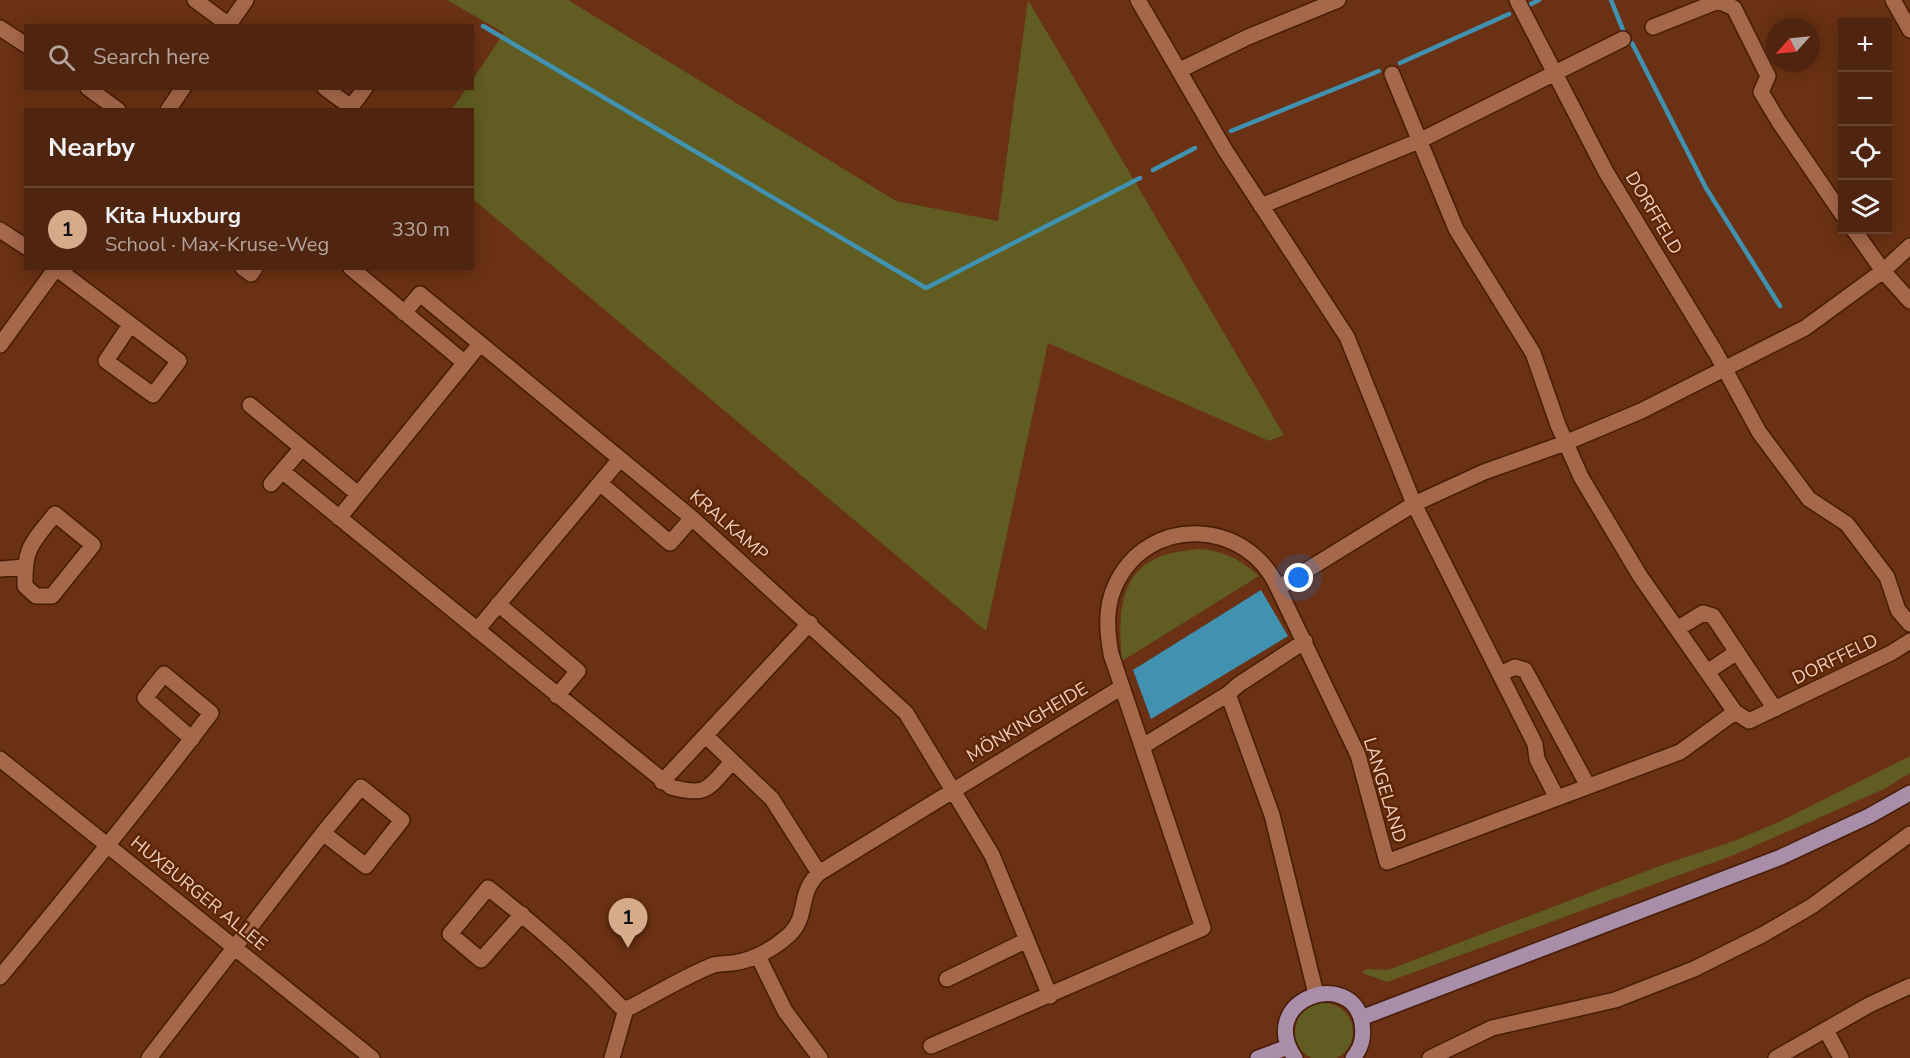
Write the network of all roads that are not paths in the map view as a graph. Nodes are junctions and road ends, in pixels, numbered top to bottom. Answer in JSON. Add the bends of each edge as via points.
{"nodes":[{"id":1,"x":195,"y":0,"type":"edge"},
{"id":2,"x":246,"y":0,"type":"edge"},
{"id":3,"x":1138,"y":0,"type":"edge"},
{"id":4,"x":1338,"y":0,"type":"edge"},
{"id":5,"x":1517,"y":0,"type":"edge"},
{"id":6,"x":1718,"y":0,"type":"edge"},
{"id":7,"x":1893,"y":0,"type":"edge"},
{"id":8,"x":228,"y":24,"type":"edge"},
{"id":9,"x":230,"y":24,"type":"edge"},
{"id":10,"x":1653,"y":27,"type":"dead end"},
{"id":11,"x":0,"y":28,"type":"edge"},
{"id":12,"x":1910,"y":30,"type":"edge"},
{"id":13,"x":1623,"y":39,"type":"dead end"},
{"id":14,"x":24,"y":44,"type":"edge"},
{"id":15,"x":1180,"y":70,"type":"junction"},
{"id":16,"x":1392,"y":74,"type":"dead end"},
{"id":17,"x":1554,"y":75,"type":"junction"},
{"id":18,"x":91,"y":90,"type":"edge"},
{"id":19,"x":182,"y":90,"type":"edge"},
{"id":20,"x":328,"y":90,"type":"edge"},
{"id":21,"x":364,"y":90,"type":"edge"},
{"id":22,"x":115,"y":108,"type":"edge"},
{"id":23,"x":169,"y":108,"type":"edge"},
{"id":24,"x":1421,"y":140,"type":"junction"},
{"id":25,"x":1261,"y":206,"type":"junction"},
{"id":26,"x":1838,"y":208,"type":"edge"},
{"id":27,"x":0,"y":230,"type":"edge"},
{"id":28,"x":1857,"y":234,"type":"edge"},
{"id":29,"x":1910,"y":246,"type":"edge"},
{"id":30,"x":24,"y":247,"type":"edge"},
{"id":31,"x":55,"y":270,"type":"edge"},
{"id":32,"x":57,"y":270,"type":"edge"},
{"id":33,"x":353,"y":270,"type":"edge"},
{"id":34,"x":1883,"y":271,"type":"junction"},
{"id":35,"x":1910,"y":301,"type":"edge"},
{"id":36,"x":404,"y":313,"type":"junction"},
{"id":37,"x":130,"y":325,"type":"junction"},
{"id":38,"x":480,"y":344,"type":"junction"},
{"id":39,"x":0,"y":345,"type":"edge"},
{"id":40,"x":465,"y":363,"type":"junction"},
{"id":41,"x":1724,"y":369,"type":"junction"},
{"id":42,"x":250,"y":405,"type":"dead end"},
{"id":43,"x":1565,"y":443,"type":"junction"},
{"id":44,"x":302,"y":448,"type":"junction"},
{"id":45,"x":620,"y":459,"type":"junction"},
{"id":46,"x":282,"y":471,"type":"junction"},
{"id":47,"x":600,"y":483,"type":"junction"},
{"id":48,"x":271,"y":484,"type":"dead end"},
{"id":49,"x":358,"y":494,"type":"junction"},
{"id":50,"x":1414,"y":504,"type":"junction"},
{"id":51,"x":339,"y":518,"type":"junction"},
{"id":52,"x":692,"y":518,"type":"junction"},
{"id":53,"x":25,"y":567,"type":"junction"},
{"id":54,"x":0,"y":569,"type":"edge"},
{"id":55,"x":1278,"y":588,"type":"junction"},
{"id":56,"x":498,"y":604,"type":"junction"},
{"id":57,"x":810,"y":623,"type":"junction"},
{"id":58,"x":1910,"y":624,"type":"edge"},
{"id":59,"x":1677,"y":629,"type":"junction"},
{"id":60,"x":477,"y":630,"type":"junction"},
{"id":61,"x":1305,"y":641,"type":"junction"},
{"id":62,"x":1910,"y":641,"type":"edge"},
{"id":63,"x":1737,"y":652,"type":"junction"},
{"id":64,"x":1707,"y":672,"type":"junction"},
{"id":65,"x":1500,"y":674,"type":"junction"},
{"id":66,"x":1122,"y":687,"type":"junction"},
{"id":67,"x":1228,"y":694,"type":"junction"},
{"id":68,"x":557,"y":696,"type":"junction"},
{"id":69,"x":1775,"y":709,"type":"junction"},
{"id":70,"x":1735,"y":712,"type":"junction"},
{"id":71,"x":1559,"y":732,"type":"junction"},
{"id":72,"x":706,"y":736,"type":"junction"},
{"id":73,"x":192,"y":739,"type":"dead end"},
{"id":74,"x":1535,"y":744,"type":"junction"},
{"id":75,"x":1143,"y":746,"type":"junction"},
{"id":76,"x":0,"y":759,"type":"edge"},
{"id":77,"x":732,"y":762,"type":"junction"},
{"id":78,"x":662,"y":782,"type":"junction"},
{"id":79,"x":1588,"y":786,"type":"junction"},
{"id":80,"x":951,"y":791,"type":"junction"},
{"id":81,"x":1910,"y":793,"type":"edge"},
{"id":82,"x":1557,"y":798,"type":"junction"},
{"id":83,"x":323,"y":833,"type":"junction"},
{"id":84,"x":1910,"y":834,"type":"edge"},
{"id":85,"x":109,"y":846,"type":"junction"},
{"id":86,"x":819,"y":873,"type":"junction"},
{"id":87,"x":522,"y":915,"type":"junction"},
{"id":88,"x":1025,"y":941,"type":"junction"},
{"id":89,"x":235,"y":946,"type":"junction"},
{"id":90,"x":758,"y":956,"type":"junction"},
{"id":91,"x":6,"y":959,"type":"edge"},
{"id":92,"x":0,"y":977,"type":"edge"},
{"id":93,"x":947,"y":979,"type":"dead end"},
{"id":94,"x":1910,"y":986,"type":"edge"},
{"id":95,"x":1316,"y":994,"type":"junction"},
{"id":96,"x":1050,"y":996,"type":"junction"},
{"id":97,"x":626,"y":1008,"type":"junction"},
{"id":98,"x":1361,"y":1018,"type":"junction"},
{"id":99,"x":1826,"y":1030,"type":"junction"},
{"id":100,"x":931,"y":1046,"type":"dead end"},
{"id":101,"x":1292,"y":1052,"type":"edge"},
{"id":102,"x":149,"y":1058,"type":"edge"},
{"id":103,"x":372,"y":1058,"type":"edge"},
{"id":104,"x":612,"y":1058,"type":"edge"},
{"id":105,"x":820,"y":1058,"type":"edge"},
{"id":106,"x":1258,"y":1058,"type":"edge"},
{"id":107,"x":1353,"y":1058,"type":"edge"},
{"id":108,"x":1430,"y":1058,"type":"edge"},
{"id":109,"x":1776,"y":1058,"type":"edge"},
{"id":110,"x":1841,"y":1058,"type":"edge"}],
"edges":[{"from":1,"to":8,"type":"street"},
{"from":2,"to":9,"type":"street"},
{"from":3,"to":15,"type":"street"},
{"from":4,"to":15,"type":"street"},
{"from":5,"to":17,"type":"street","name":"DORFFELD"},
{"from":6,"to":10,"type":"street"},
{"from":6,"to":26,"type":"street","via":[[1734,8],[1768,76],[1761,92]]},
{"from":7,"to":12,"type":"street"},
{"from":11,"to":14,"type":"street"},
{"from":13,"to":17,"type":"street"},
{"from":15,"to":25,"type":"street"},
{"from":16,"to":24,"type":"street"},
{"from":17,"to":24,"type":"street"},
{"from":17,"to":41,"type":"street","name":"DORFFELD","via":[[1606,172]]},
{"from":18,"to":22,"type":"street"},
{"from":19,"to":23,"type":"street"},
{"from":20,"to":21,"type":"street","via":[[351,107]]},
{"from":24,"to":25,"type":"street"},
{"from":24,"to":43,"type":"street","via":[[1456,229],[1533,353]]},
{"from":25,"to":50,"type":"street","via":[[1347,337]]},
{"from":27,"to":30,"type":"street"},
{"from":28,"to":34,"type":"street"},
{"from":29,"to":34,"type":"street"},
{"from":31,"to":39,"type":"street"},
{"from":32,"to":37,"type":"street"},
{"from":33,"to":36,"type":"street"},
{"from":34,"to":35,"type":"street"},
{"from":34,"to":41,"type":"street","via":[[1805,328]]},
{"from":36,"to":38,"type":"street","name":"KRALKAMP","via":[[420,294]]},
{"from":36,"to":40,"type":"street"},
{"from":37,"to":37,"type":"street","via":[[179,361],[153,395],[106,361]]},
{"from":38,"to":40,"type":"street"},
{"from":38,"to":45,"type":"street","name":"KRALKAMP"},
{"from":40,"to":49,"type":"street"},
{"from":41,"to":43,"type":"street","via":[[1641,411]]},
{"from":41,"to":58,"type":"street","name":"DORFFELD","via":[[1759,432],[1809,499],[1847,524],[1887,577],[1898,610]]},
{"from":42,"to":44,"type":"street"},
{"from":43,"to":50,"type":"street","via":[[1484,472]]},
{"from":43,"to":59,"type":"street","via":[[1640,576]]},
{"from":44,"to":46,"type":"street"},
{"from":44,"to":49,"type":"street"},
{"from":45,"to":47,"type":"street"},
{"from":45,"to":52,"type":"street","name":"KRALKAMP"},
{"from":46,"to":48,"type":"street"},
{"from":46,"to":51,"type":"street"},
{"from":47,"to":52,"type":"street","via":[[670,543]]},
{"from":47,"to":56,"type":"street"},
{"from":49,"to":51,"type":"street"},
{"from":50,"to":55,"type":"street"},
{"from":50,"to":65,"type":"street"},
{"from":51,"to":60,"type":"street"},
{"from":52,"to":57,"type":"street","name":"KRALKAMP"},
{"from":53,"to":53,"type":"street","via":[[28,548],[56,514],[93,545],[52,596],[36,596],[25,586]]},
{"from":53,"to":54,"type":"street"},
{"from":55,"to":61,"type":"street","name":"LANGELAND"},
{"from":55,"to":66,"type":"street","name":"LANGELAND","via":[[1261,560],[1215,535],[1169,538],[1149,547],[1124,571],[1110,602],[1109,644]]},
{"from":56,"to":60,"type":"street"},
{"from":56,"to":68,"type":"street","via":[[578,671]]},
{"from":57,"to":72,"type":"street"},
{"from":57,"to":80,"type":"street","name":"KRALKAMP","via":[[906,713]]},
{"from":59,"to":63,"type":"street","via":[[1703,613],[1713,616]]},
{"from":59,"to":64,"type":"street"},
{"from":60,"to":68,"type":"street"},
{"from":61,"to":67,"type":"street"},
{"from":61,"to":82,"type":"street","name":"LANGELAND","via":[[1358,755],[1387,862]]},
{"from":62,"to":69,"type":"street","name":"DORFFELD"},
{"from":63,"to":64,"type":"street"},
{"from":63,"to":69,"type":"street"},
{"from":64,"to":70,"type":"street"},
{"from":65,"to":71,"type":"street","via":[[1515,667],[1525,670]]},
{"from":65,"to":74,"type":"street"},
{"from":66,"to":75,"type":"street","name":"LANGELAND"},
{"from":66,"to":80,"type":"street","name":"MÖNKINGHEIDE"},
{"from":67,"to":75,"type":"street"},
{"from":67,"to":95,"type":"street","via":[[1272,815]]},
{"from":68,"to":78,"type":"street"},
{"from":69,"to":70,"type":"street","name":"DORFFELD","via":[[1749,721]]},
{"from":70,"to":79,"type":"street","via":[[1680,752]]},
{"from":71,"to":74,"type":"street"},
{"from":71,"to":79,"type":"street"},
{"from":72,"to":77,"type":"street"},
{"from":72,"to":78,"type":"street"},
{"from":73,"to":85,"type":"street"},
{"from":74,"to":82,"type":"street","via":[[1537,759]]},
{"from":75,"to":96,"type":"street","name":"LANGELAND","via":[[1203,928]]},
{"from":76,"to":85,"type":"street","name":"HUXBURGER ALLEE"},
{"from":77,"to":78,"type":"street","via":[[700,792]]},
{"from":77,"to":86,"type":"street","via":[[772,799]]},
{"from":79,"to":82,"type":"street"},
{"from":80,"to":86,"type":"street","name":"MÖNKINGHEIDE"},
{"from":80,"to":88,"type":"street","via":[[992,855]]},
{"from":81,"to":98,"type":"main road","via":[[1781,857]]},
{"from":83,"to":83,"type":"street","via":[[362,787],[402,820],[366,866]]},
{"from":83,"to":89,"type":"street"},
{"from":84,"to":108,"type":"street","via":[[1812,906],[1694,969],[1615,1000],[1492,1028]]},
{"from":85,"to":89,"type":"street","name":"HUXBURGER ALLEE"},
{"from":85,"to":91,"type":"street"},
{"from":86,"to":90,"type":"street","via":[[806,888],[794,929]]},
{"from":87,"to":87,"type":"street","via":[[488,888],[450,934],[481,960]]},
{"from":87,"to":97,"type":"street","via":[[550,936]]},
{"from":88,"to":93,"type":"street"},
{"from":88,"to":96,"type":"street"},
{"from":89,"to":102,"type":"street"},
{"from":89,"to":103,"type":"street","name":"HUXBURGER ALLEE"},
{"from":90,"to":97,"type":"street","via":[[713,964]]},
{"from":90,"to":105,"type":"street","via":[[785,1011]]},
{"from":91,"to":92,"type":"street"},
{"from":94,"to":99,"type":"street"},
{"from":95,"to":98,"type":"main road","via":[[1343,997]]},
{"from":95,"to":101,"type":"main road","via":[[1300,1001],[1290,1014],[1285,1030]]},
{"from":96,"to":100,"type":"street"},
{"from":97,"to":104,"type":"street"},
{"from":98,"to":107,"type":"main road","via":[[1364,1034],[1360,1050]]},
{"from":99,"to":109,"type":"street"},
{"from":99,"to":110,"type":"street"},
{"from":101,"to":106,"type":"main road"}]}
